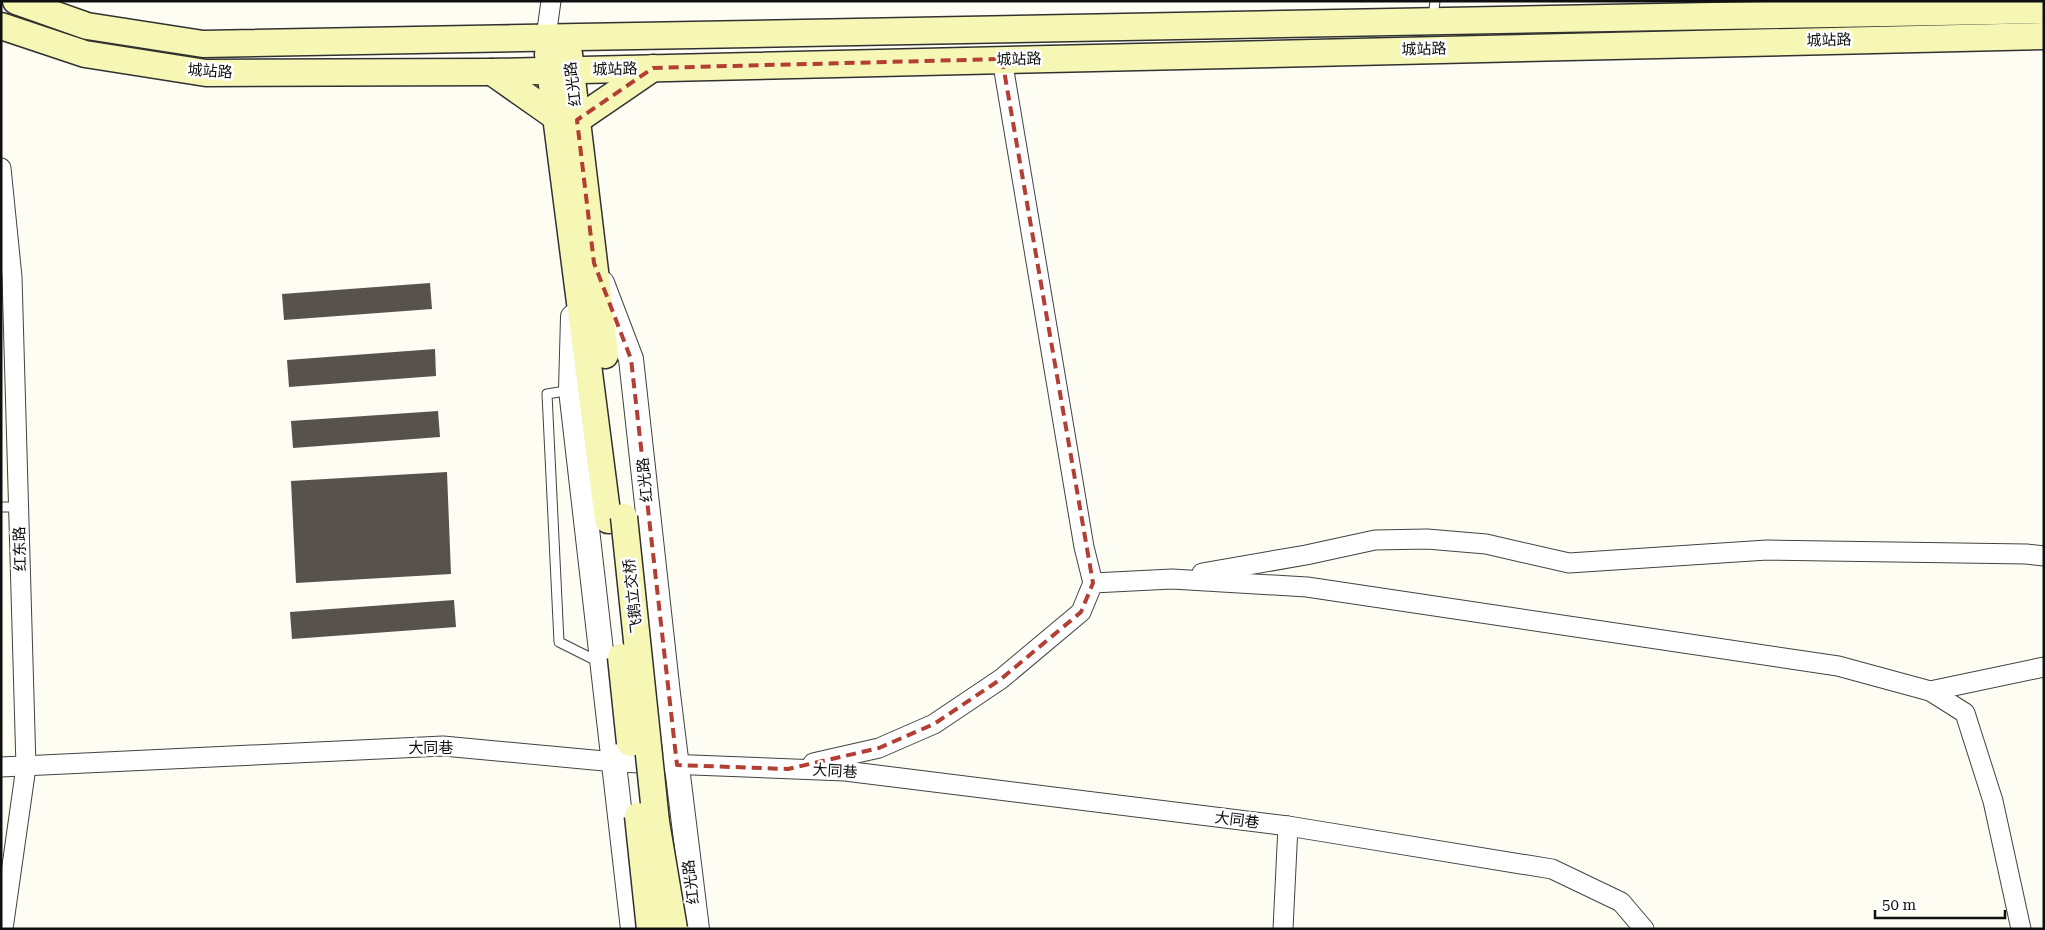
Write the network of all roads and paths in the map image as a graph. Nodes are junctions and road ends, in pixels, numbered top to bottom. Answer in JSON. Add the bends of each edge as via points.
{"nodes":[{"id":1,"x":16,"y":1,"type":"edge"},
{"id":2,"x":551,"y":1,"type":"edge"},
{"id":3,"x":1844,"y":7,"type":"edge"},
{"id":4,"x":1591,"y":10,"type":"edge"},
{"id":5,"x":2044,"y":10,"type":"edge"},
{"id":6,"x":1434,"y":11,"type":"edge"},
{"id":7,"x":1,"y":26,"type":"edge"},
{"id":8,"x":2044,"y":36,"type":"edge"},
{"id":9,"x":556,"y":37,"type":"junction"},
{"id":10,"x":1002,"y":59,"type":"junction"},
{"id":11,"x":653,"y":68,"type":"junction"},
{"id":12,"x":560,"y":70,"type":"junction"},
{"id":13,"x":492,"y":72,"type":"junction"},
{"id":14,"x":566,"y":118,"type":"junction"},
{"id":15,"x":1,"y":168,"type":"edge"},
{"id":16,"x":584,"y":264,"type":"junction"},
{"id":17,"x":7,"y":301,"type":"edge"},
{"id":18,"x":572,"y":390,"type":"junction"},
{"id":19,"x":10,"y":507,"type":"edge"},
{"id":20,"x":616,"y":518,"type":"junction"},
{"id":21,"x":2044,"y":556,"type":"edge"},
{"id":22,"x":1172,"y":579,"type":"junction"},
{"id":23,"x":1093,"y":583,"type":"junction"},
{"id":24,"x":602,"y":664,"type":"junction"},
{"id":25,"x":2044,"y":667,"type":"edge"},
{"id":26,"x":1930,"y":691,"type":"junction"},
{"id":27,"x":615,"y":762,"type":"junction"},
{"id":28,"x":677,"y":765,"type":"junction"},
{"id":29,"x":1,"y":767,"type":"edge"},
{"id":30,"x":26,"y":767,"type":"junction"},
{"id":31,"x":788,"y":769,"type":"junction"},
{"id":32,"x":1288,"y":826,"type":"junction"},
{"id":33,"x":3,"y":929,"type":"edge"},
{"id":34,"x":633,"y":929,"type":"edge"},
{"id":35,"x":650,"y":929,"type":"edge"},
{"id":36,"x":674,"y":929,"type":"edge"},
{"id":37,"x":697,"y":929,"type":"edge"},
{"id":38,"x":1283,"y":929,"type":"edge"},
{"id":39,"x":1644,"y":929,"type":"edge"},
{"id":40,"x":2022,"y":929,"type":"edge"}],
"edges":[{"from":1,"to":9,"type":"main road","name":"城站路","via":[[87,26],[203,44]]},
{"from":2,"to":9,"type":"street"},
{"from":3,"to":4,"type":"main road","name":"城站路","via":[[1715,12]]},
{"from":3,"to":5,"type":"main road","name":"城站路"},
{"from":4,"to":6,"type":"main road","name":"城站路"},
{"from":6,"to":9,"type":"main road","name":"城站路"},
{"from":7,"to":13,"type":"main road","name":"城站路","via":[[85,54],[206,73]]},
{"from":8,"to":10,"type":"main road","name":"城站路"},
{"from":9,"to":12,"type":"main road","name":"红光路"},
{"from":10,"to":11,"type":"main road","name":"城站路"},
{"from":10,"to":23,"type":"street"},
{"from":11,"to":12,"type":"main road","name":"城站路"},
{"from":11,"to":14,"type":"main road"},
{"from":12,"to":13,"type":"main road","name":"城站路"},
{"from":12,"to":14,"type":"main road","name":"红光路"},
{"from":13,"to":14,"type":"main road"},
{"from":14,"to":16,"type":"main road","name":"红光路"},
{"from":15,"to":17,"type":"street","name":"红东路"},
{"from":16,"to":18,"type":"street","name":"红光路"},
{"from":16,"to":20,"type":"main road","name":"飞鹅立交桥"},
{"from":16,"to":28,"type":"street","name":"红光路","via":[[632,359]]},
{"from":17,"to":19,"type":"street","name":"红东路"},
{"from":18,"to":24,"type":"street","name":"红光路"},
{"from":18,"to":24,"type":"lane","via":[[547,394],[560,642]]},
{"from":19,"to":30,"type":"street","name":"红东路"},
{"from":20,"to":35,"type":"main road","name":"飞鹅立交桥","bridge":true},
{"from":20,"to":36,"type":"main road","name":"飞鹅立交桥","bridge":true,"via":[[656,822]]},
{"from":21,"to":22,"type":"street","via":[[1766,550],[1569,563],[1486,544],[1428,539],[1384,540]]},
{"from":22,"to":23,"type":"street"},
{"from":22,"to":26,"type":"street","via":[[1307,587],[1838,666]]},
{"from":23,"to":31,"type":"street","via":[[1080,612],[1000,679],[934,724],[879,748]]},
{"from":24,"to":27,"type":"street","name":"红光路"},
{"from":25,"to":26,"type":"street"},
{"from":26,"to":40,"type":"street","via":[[1964,713],[1993,801]]},
{"from":27,"to":28,"type":"street","name":"大同巷"},
{"from":27,"to":30,"type":"street","name":"大同巷","via":[[443,746]]},
{"from":27,"to":34,"type":"street","name":"红光路"},
{"from":28,"to":31,"type":"street","name":"大同巷"},
{"from":28,"to":37,"type":"street","name":"红光路"},
{"from":29,"to":30,"type":"street","name":"大同巷"},
{"from":30,"to":33,"type":"street","name":"红东路"},
{"from":31,"to":32,"type":"street","name":"大同巷","via":[[845,771]]},
{"from":32,"to":38,"type":"street"},
{"from":32,"to":39,"type":"street","name":"大同巷","via":[[1552,869],[1621,902]]}]}
